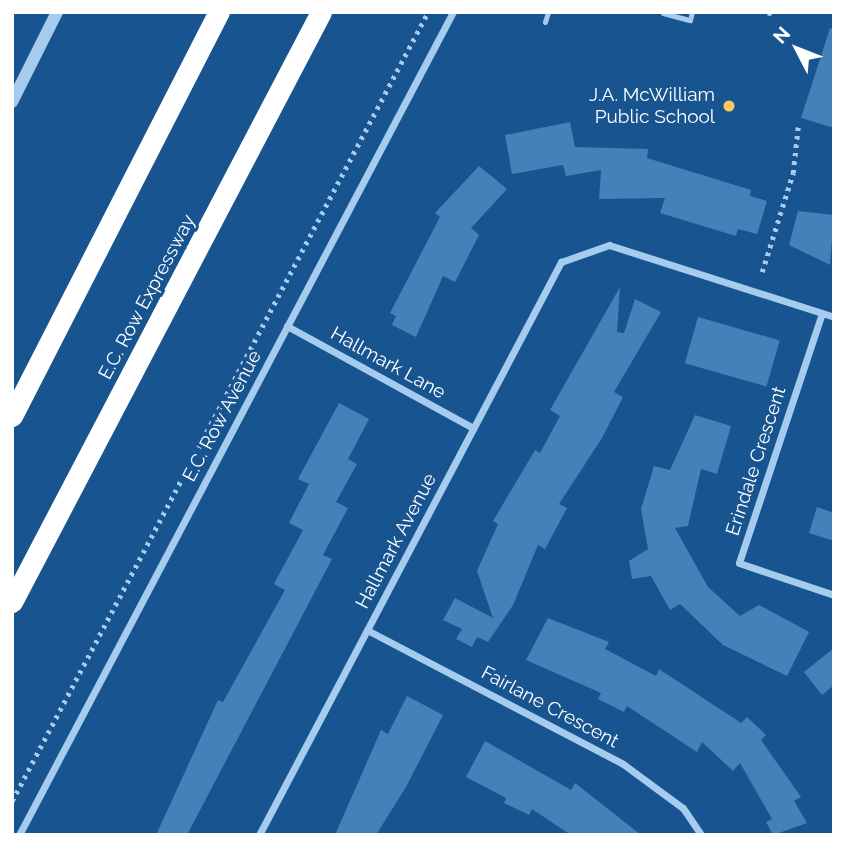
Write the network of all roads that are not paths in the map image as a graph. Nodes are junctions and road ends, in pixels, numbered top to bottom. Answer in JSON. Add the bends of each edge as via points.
{"nodes":[{"id":1,"x":57,"y":12,"type":"edge"},
{"id":2,"x":219,"y":12,"type":"edge"},
{"id":3,"x":321,"y":12,"type":"edge"},
{"id":4,"x":453,"y":12,"type":"edge"},
{"id":5,"x":548,"y":12,"type":"edge"},
{"id":6,"x":692,"y":12,"type":"edge"},
{"id":7,"x":663,"y":13,"type":"edge"},
{"id":8,"x":545,"y":22,"type":"dead end"},
{"id":9,"x":12,"y":102,"type":"edge"},
{"id":10,"x":822,"y":313,"type":"junction"},
{"id":11,"x":834,"y":317,"type":"edge"},
{"id":12,"x":287,"y":326,"type":"junction"},
{"id":13,"x":12,"y":416,"type":"edge"},
{"id":14,"x":473,"y":428,"type":"junction"},
{"id":15,"x":834,"y":595,"type":"edge"},
{"id":16,"x":12,"y":602,"type":"edge"},
{"id":17,"x":367,"y":630,"type":"junction"},
{"id":18,"x":19,"y":835,"type":"edge"},
{"id":19,"x":259,"y":835,"type":"edge"},
{"id":20,"x":701,"y":835,"type":"edge"}],
"edges":[{"from":1,"to":9,"type":"street"},
{"from":2,"to":13,"type":"highway"},
{"from":3,"to":16,"type":"highway","name":"E.C. Row Expressway"},
{"from":4,"to":12,"type":"street","name":"E.C. Row Avenue"},
{"from":5,"to":8,"type":"lane"},
{"from":6,"to":7,"type":"lane","via":[[690,20]]},
{"from":10,"to":11,"type":"street"},
{"from":10,"to":14,"type":"street","name":"Hallmark Avenue","via":[[610,245],[561,262]]},
{"from":10,"to":15,"type":"street","name":"Erindale Crescent","via":[[739,563]]},
{"from":12,"to":14,"type":"street","name":"Hallmark Lane"},
{"from":12,"to":18,"type":"street","name":"E.C. Row Avenue"},
{"from":14,"to":17,"type":"street","name":"Hallmark Avenue"},
{"from":17,"to":19,"type":"street","name":"Hallmark Avenue"},
{"from":17,"to":20,"type":"street","name":"Fairlane Crescent","via":[[624,764],[683,808]]}]}
